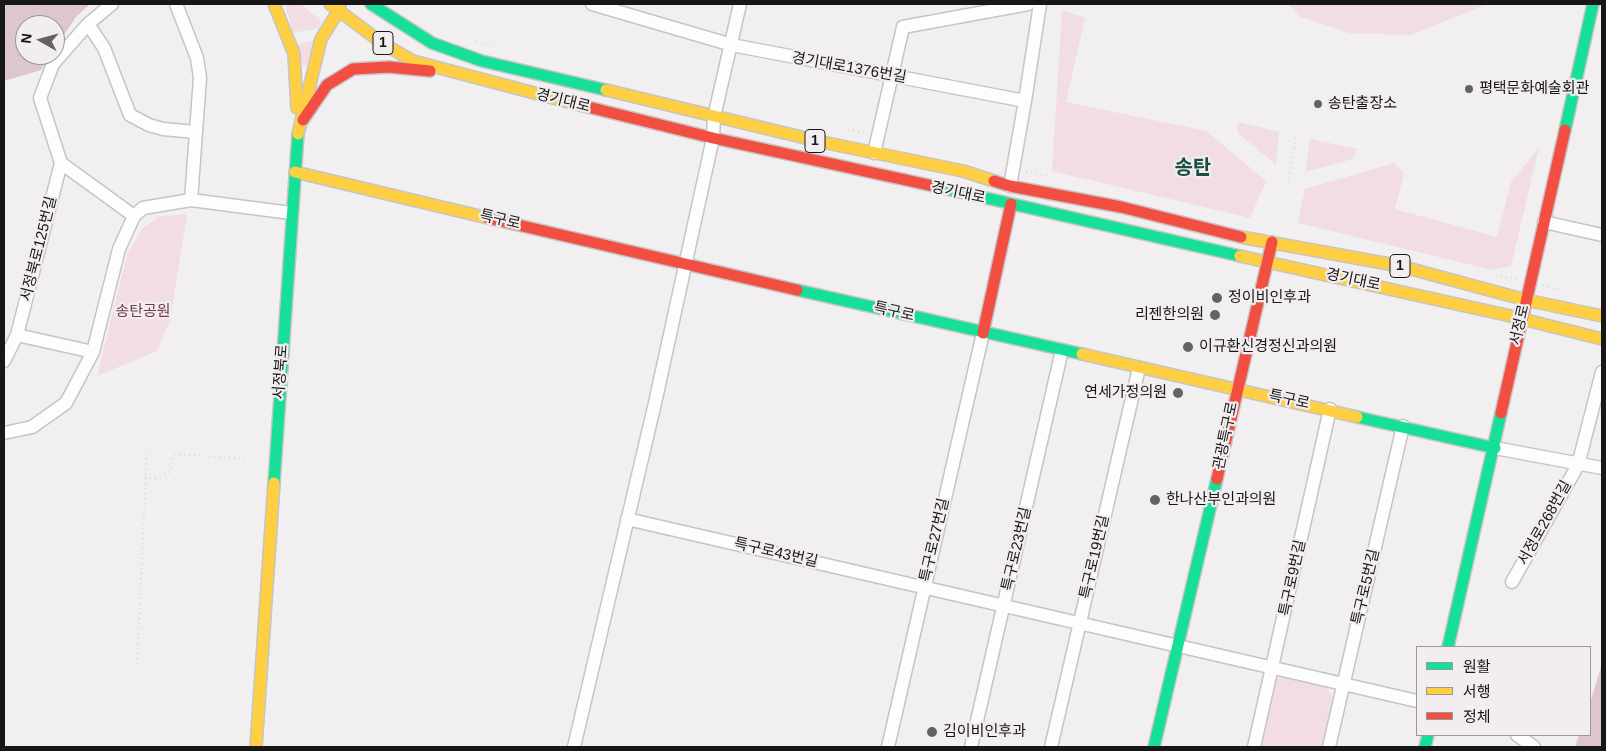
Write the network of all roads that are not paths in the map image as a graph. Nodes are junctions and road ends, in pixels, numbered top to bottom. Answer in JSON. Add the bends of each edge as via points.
{"nodes":[{"id":1,"x":112,"y":4,"type":"edge"},
{"id":2,"x":176,"y":4,"type":"edge"},
{"id":3,"x":274,"y":4,"type":"edge"},
{"id":4,"x":370,"y":4,"type":"edge"},
{"id":5,"x":592,"y":4,"type":"edge"},
{"id":6,"x":740,"y":4,"type":"edge"},
{"id":7,"x":1028,"y":4,"type":"edge"},
{"id":8,"x":1040,"y":4,"type":"edge"},
{"id":9,"x":1593,"y":4,"type":"edge"},
{"id":10,"x":336,"y":6,"type":"edge"},
{"id":11,"x":88,"y":24,"type":"junction"},
{"id":12,"x":732,"y":45,"type":"junction"},
{"id":13,"x":442,"y":70,"type":"junction"},
{"id":14,"x":892,"y":75,"type":"junction"},
{"id":15,"x":1025,"y":101,"type":"junction"},
{"id":16,"x":714,"y":117,"type":"junction"},
{"id":17,"x":298,"y":128,"type":"junction"},
{"id":18,"x":196,"y":132,"type":"junction"},
{"id":19,"x":713,"y":138,"type":"junction"},
{"id":20,"x":874,"y":153,"type":"junction"},
{"id":21,"x":61,"y":163,"type":"junction"},
{"id":22,"x":295,"y":172,"type":"junction"},
{"id":23,"x":1010,"y":186,"type":"junction"},
{"id":24,"x":191,"y":200,"type":"junction"},
{"id":25,"x":1011,"y":204,"type":"junction"},
{"id":26,"x":291,"y":213,"type":"junction"},
{"id":27,"x":134,"y":216,"type":"junction"},
{"id":28,"x":1544,"y":222,"type":"junction"},
{"id":29,"x":1602,"y":235,"type":"edge"},
{"id":30,"x":1272,"y":242,"type":"junction"},
{"id":31,"x":1266,"y":262,"type":"junction"},
{"id":32,"x":685,"y":264,"type":"junction"},
{"id":33,"x":1526,"y":300,"type":"junction"},
{"id":34,"x":1602,"y":316,"type":"edge"},
{"id":35,"x":1521,"y":320,"type":"junction"},
{"id":36,"x":983,"y":333,"type":"junction"},
{"id":37,"x":17,"y":335,"type":"junction"},
{"id":38,"x":1602,"y":339,"type":"edge"},
{"id":39,"x":1062,"y":350,"type":"junction"},
{"id":40,"x":93,"y":352,"type":"junction"},
{"id":41,"x":4,"y":362,"type":"edge"},
{"id":42,"x":1139,"y":368,"type":"junction"},
{"id":43,"x":1602,"y":372,"type":"edge"},
{"id":44,"x":1236,"y":389,"type":"junction"},
{"id":45,"x":1330,"y":409,"type":"junction"},
{"id":46,"x":1403,"y":426,"type":"junction"},
{"id":47,"x":4,"y":433,"type":"edge"},
{"id":48,"x":1495,"y":448,"type":"junction"},
{"id":49,"x":1578,"y":464,"type":"junction"},
{"id":50,"x":1602,"y":468,"type":"edge"},
{"id":51,"x":627,"y":519,"type":"junction"},
{"id":52,"x":1512,"y":582,"type":"dead end"},
{"id":53,"x":924,"y":587,"type":"junction"},
{"id":54,"x":1004,"y":607,"type":"junction"},
{"id":55,"x":1079,"y":623,"type":"junction"},
{"id":56,"x":1179,"y":645,"type":"junction"},
{"id":57,"x":1448,"y":646,"type":"edge"},
{"id":58,"x":1273,"y":667,"type":"junction"},
{"id":59,"x":1345,"y":683,"type":"junction"},
{"id":60,"x":1416,"y":700,"type":"edge"},
{"id":61,"x":1518,"y":736,"type":"edge"},
{"id":62,"x":256,"y":747,"type":"edge"},
{"id":63,"x":574,"y":747,"type":"edge"},
{"id":64,"x":888,"y":747,"type":"edge"},
{"id":65,"x":971,"y":747,"type":"edge"},
{"id":66,"x":1051,"y":747,"type":"edge"},
{"id":67,"x":1154,"y":747,"type":"edge"},
{"id":68,"x":1254,"y":747,"type":"edge"},
{"id":69,"x":1329,"y":747,"type":"edge"},
{"id":70,"x":1534,"y":747,"type":"edge"}],
"edges":[{"from":1,"to":11,"type":"street"},
{"from":2,"to":18,"type":"street","via":[[197,58],[200,78]]},
{"from":3,"to":17,"type":"street","via":[[294,54]]},
{"from":4,"to":16,"type":"street","name":"경기대로","number":"1","via":[[432,42],[482,61]]},
{"from":5,"to":12,"type":"street","name":"경기대로1376번길"},
{"from":6,"to":12,"type":"street"},
{"from":7,"to":14,"type":"street","via":[[903,27]]},
{"from":8,"to":15,"type":"street"},
{"from":9,"to":28,"type":"street","name":"서정로"},
{"from":10,"to":13,"type":"street","name":"경기대로","number":"1","via":[[382,43]]},
{"from":10,"to":17,"type":"street","name":"서정북로","via":[[321,39]]},
{"from":11,"to":18,"type":"street","via":[[104,48],[130,115],[163,129]]},
{"from":11,"to":21,"type":"street","via":[[53,64],[40,98]]},
{"from":12,"to":14,"type":"street","name":"경기대로1376번길"},
{"from":12,"to":16,"type":"street"},
{"from":13,"to":17,"type":"street","via":[[353,69],[327,85]]},
{"from":13,"to":19,"type":"street","name":"경기대로","number":"1"},
{"from":14,"to":15,"type":"street","name":"경기대로1376번길"},
{"from":14,"to":20,"type":"street"},
{"from":15,"to":23,"type":"street"},
{"from":16,"to":19,"type":"street"},
{"from":16,"to":20,"type":"street","name":"경기대로","number":"1"},
{"from":17,"to":22,"type":"street","name":"서정북로"},
{"from":18,"to":24,"type":"street"},
{"from":19,"to":25,"type":"street","name":"경기대로","number":"1"},
{"from":19,"to":32,"type":"street"},
{"from":20,"to":23,"type":"street","name":"경기대로","number":"1","via":[[963,171]]},
{"from":21,"to":27,"type":"street"},
{"from":21,"to":37,"type":"street","name":"서정북로125번길"},
{"from":22,"to":26,"type":"street","name":"서정북로"},
{"from":22,"to":32,"type":"street","name":"특구로"},
{"from":23,"to":30,"type":"street","name":"경기대로","number":"1","via":[[1121,207]]},
{"from":24,"to":26,"type":"street"},
{"from":24,"to":27,"type":"street","via":[[143,208]]},
{"from":25,"to":31,"type":"street","name":"경기대로","number":"1"},
{"from":25,"to":36,"type":"street"},
{"from":26,"to":62,"type":"street","name":"서정북로"},
{"from":27,"to":40,"type":"street","via":[[119,249]]},
{"from":28,"to":29,"type":"street"},
{"from":28,"to":33,"type":"street","name":"서정로"},
{"from":30,"to":31,"type":"street","name":"관광특구로"},
{"from":30,"to":33,"type":"street","name":"경기대로","number":"1","via":[[1400,266]]},
{"from":31,"to":35,"type":"street","name":"경기대로","number":"1"},
{"from":31,"to":44,"type":"street","name":"관광특구로"},
{"from":32,"to":36,"type":"street","name":"특구로"},
{"from":32,"to":51,"type":"street"},
{"from":33,"to":34,"type":"street","name":"경기대로","number":"1"},
{"from":33,"to":35,"type":"street","name":"서정로"},
{"from":35,"to":38,"type":"street","name":"경기대로","number":"1"},
{"from":35,"to":48,"type":"street","name":"서정로"},
{"from":36,"to":39,"type":"street","name":"특구로"},
{"from":36,"to":53,"type":"street","name":"특구로27번길"},
{"from":37,"to":40,"type":"street"},
{"from":37,"to":41,"type":"street","name":"서정북로125번길"},
{"from":39,"to":42,"type":"street","name":"특구로"},
{"from":39,"to":54,"type":"street","name":"특구로23번길"},
{"from":40,"to":47,"type":"street","via":[[66,403],[32,427]]},
{"from":42,"to":44,"type":"street","name":"특구로"},
{"from":42,"to":55,"type":"street","name":"특구로19번길"},
{"from":43,"to":49,"type":"street","name":"서정로268번길"},
{"from":44,"to":45,"type":"street","name":"특구로"},
{"from":44,"to":56,"type":"street","name":"관광특구로"},
{"from":45,"to":46,"type":"street","name":"특구로"},
{"from":45,"to":58,"type":"street","name":"특구로9번길"},
{"from":46,"to":48,"type":"street","name":"특구로"},
{"from":46,"to":59,"type":"street","name":"특구로5번길"},
{"from":48,"to":49,"type":"street","name":"서정로268번길"},
{"from":48,"to":57,"type":"street","name":"서정로"},
{"from":49,"to":50,"type":"street","name":"서정로268번길"},
{"from":49,"to":52,"type":"street","name":"서정로268번길"},
{"from":51,"to":53,"type":"street","name":"특구로43번길"},
{"from":51,"to":63,"type":"street"},
{"from":53,"to":54,"type":"street","name":"특구로43번길"},
{"from":53,"to":64,"type":"street","name":"특구로27번길"},
{"from":54,"to":55,"type":"street","name":"특구로43번길"},
{"from":54,"to":65,"type":"street","name":"특구로23번길"},
{"from":55,"to":56,"type":"street","name":"특구로43번길"},
{"from":55,"to":66,"type":"street","name":"특구로19번길"},
{"from":56,"to":58,"type":"street","name":"특구로43번길"},
{"from":56,"to":67,"type":"street","name":"관광특구로"},
{"from":58,"to":59,"type":"street","name":"특구로43번길"},
{"from":58,"to":68,"type":"street","name":"특구로9번길"},
{"from":59,"to":60,"type":"street","name":"특구로43번길"},
{"from":59,"to":69,"type":"street","name":"특구로5번길"},
{"from":61,"to":70,"type":"street"}]}
